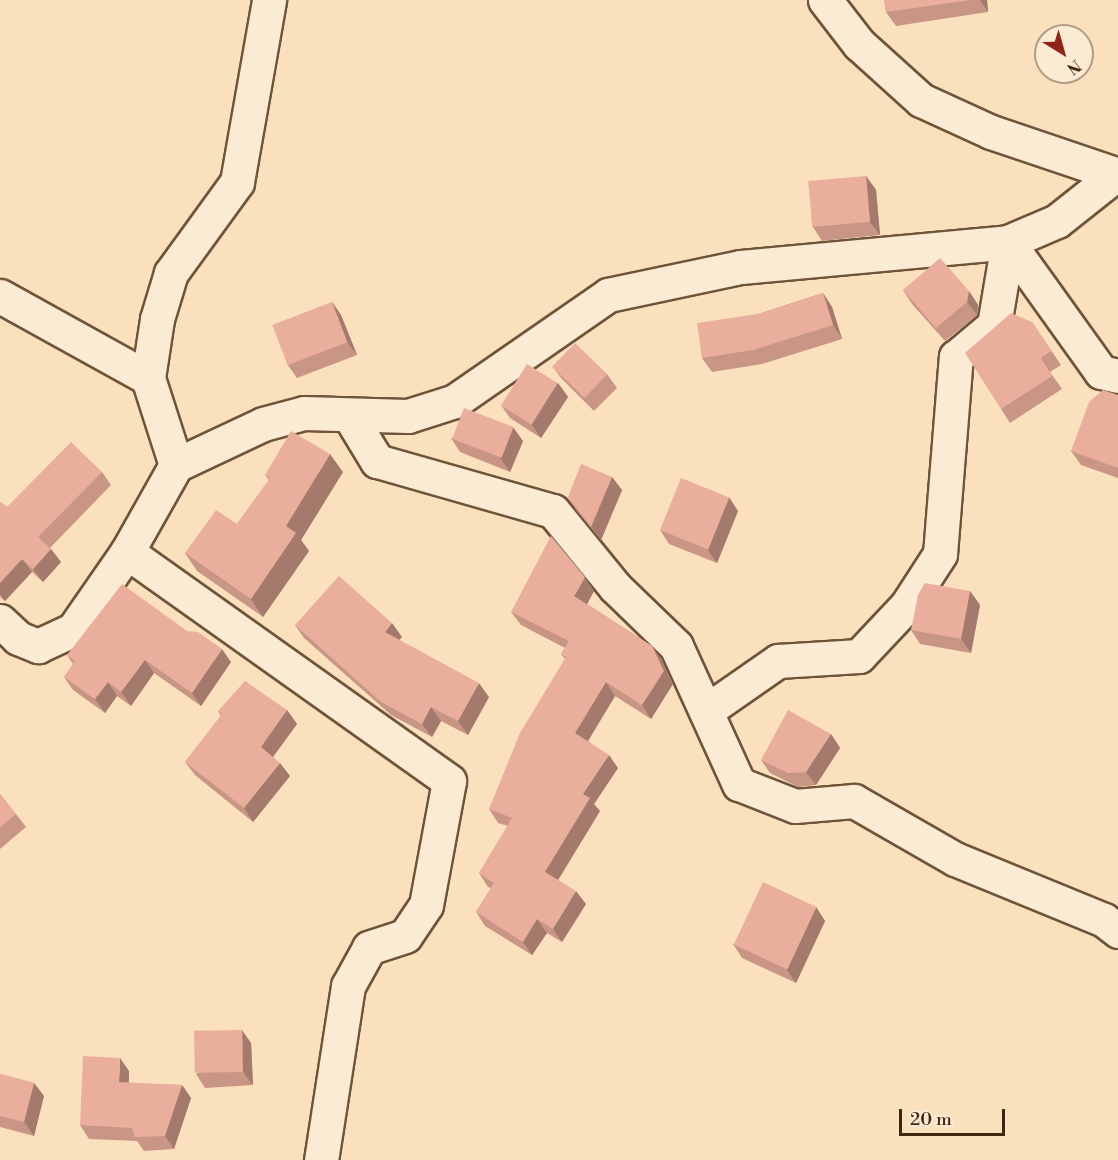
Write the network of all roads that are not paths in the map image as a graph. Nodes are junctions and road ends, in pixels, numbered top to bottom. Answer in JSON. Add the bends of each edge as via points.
{"nodes":[{"id":1,"x":269,"y":0,"type":"edge"},
{"id":2,"x":825,"y":0,"type":"edge"},
{"id":3,"x":1117,"y":175,"type":"edge"},
{"id":4,"x":1008,"y":242,"type":"junction"},
{"id":5,"x":0,"y":296,"type":"edge"},
{"id":6,"x":1118,"y":376,"type":"edge"},
{"id":7,"x":148,"y":378,"type":"junction"},
{"id":8,"x":349,"y":414,"type":"junction"},
{"id":9,"x":176,"y":465,"type":"junction"},
{"id":10,"x":127,"y":552,"type":"junction"},
{"id":11,"x":0,"y":621,"type":"edge"},
{"id":12,"x":706,"y":711,"type":"junction"},
{"id":13,"x":1118,"y":931,"type":"edge"},
{"id":14,"x":321,"y":1160,"type":"edge"}],
"edges":[{"from":1,"to":7,"type":"street","via":[[237,182],[171,273],[157,319]]},
{"from":2,"to":3,"type":"street","via":[[859,44],[921,100],[991,132]]},
{"from":3,"to":4,"type":"street","via":[[1057,221]]},
{"from":4,"to":6,"type":"street","via":[[1101,372]]},
{"from":4,"to":8,"type":"street","via":[[741,267],[608,295],[455,401],[408,416]]},
{"from":4,"to":12,"type":"street","via":[[994,325],[956,357],[940,554],[907,605],[859,656],[778,661]]},
{"from":5,"to":7,"type":"street"},
{"from":7,"to":9,"type":"street"},
{"from":8,"to":9,"type":"street","via":[[304,413],[263,424]]},
{"from":8,"to":12,"type":"street","via":[[377,461],[552,511],[615,587],[676,646]]},
{"from":9,"to":10,"type":"street"},
{"from":10,"to":11,"type":"street","via":[[73,630],[38,646],[18,638]]},
{"from":10,"to":14,"type":"street","via":[[449,781],[426,905],[405,936],[369,948],[348,986]]},
{"from":12,"to":13,"type":"street","via":[[739,784],[795,806],[854,801],[955,859],[1104,920]]}]}
